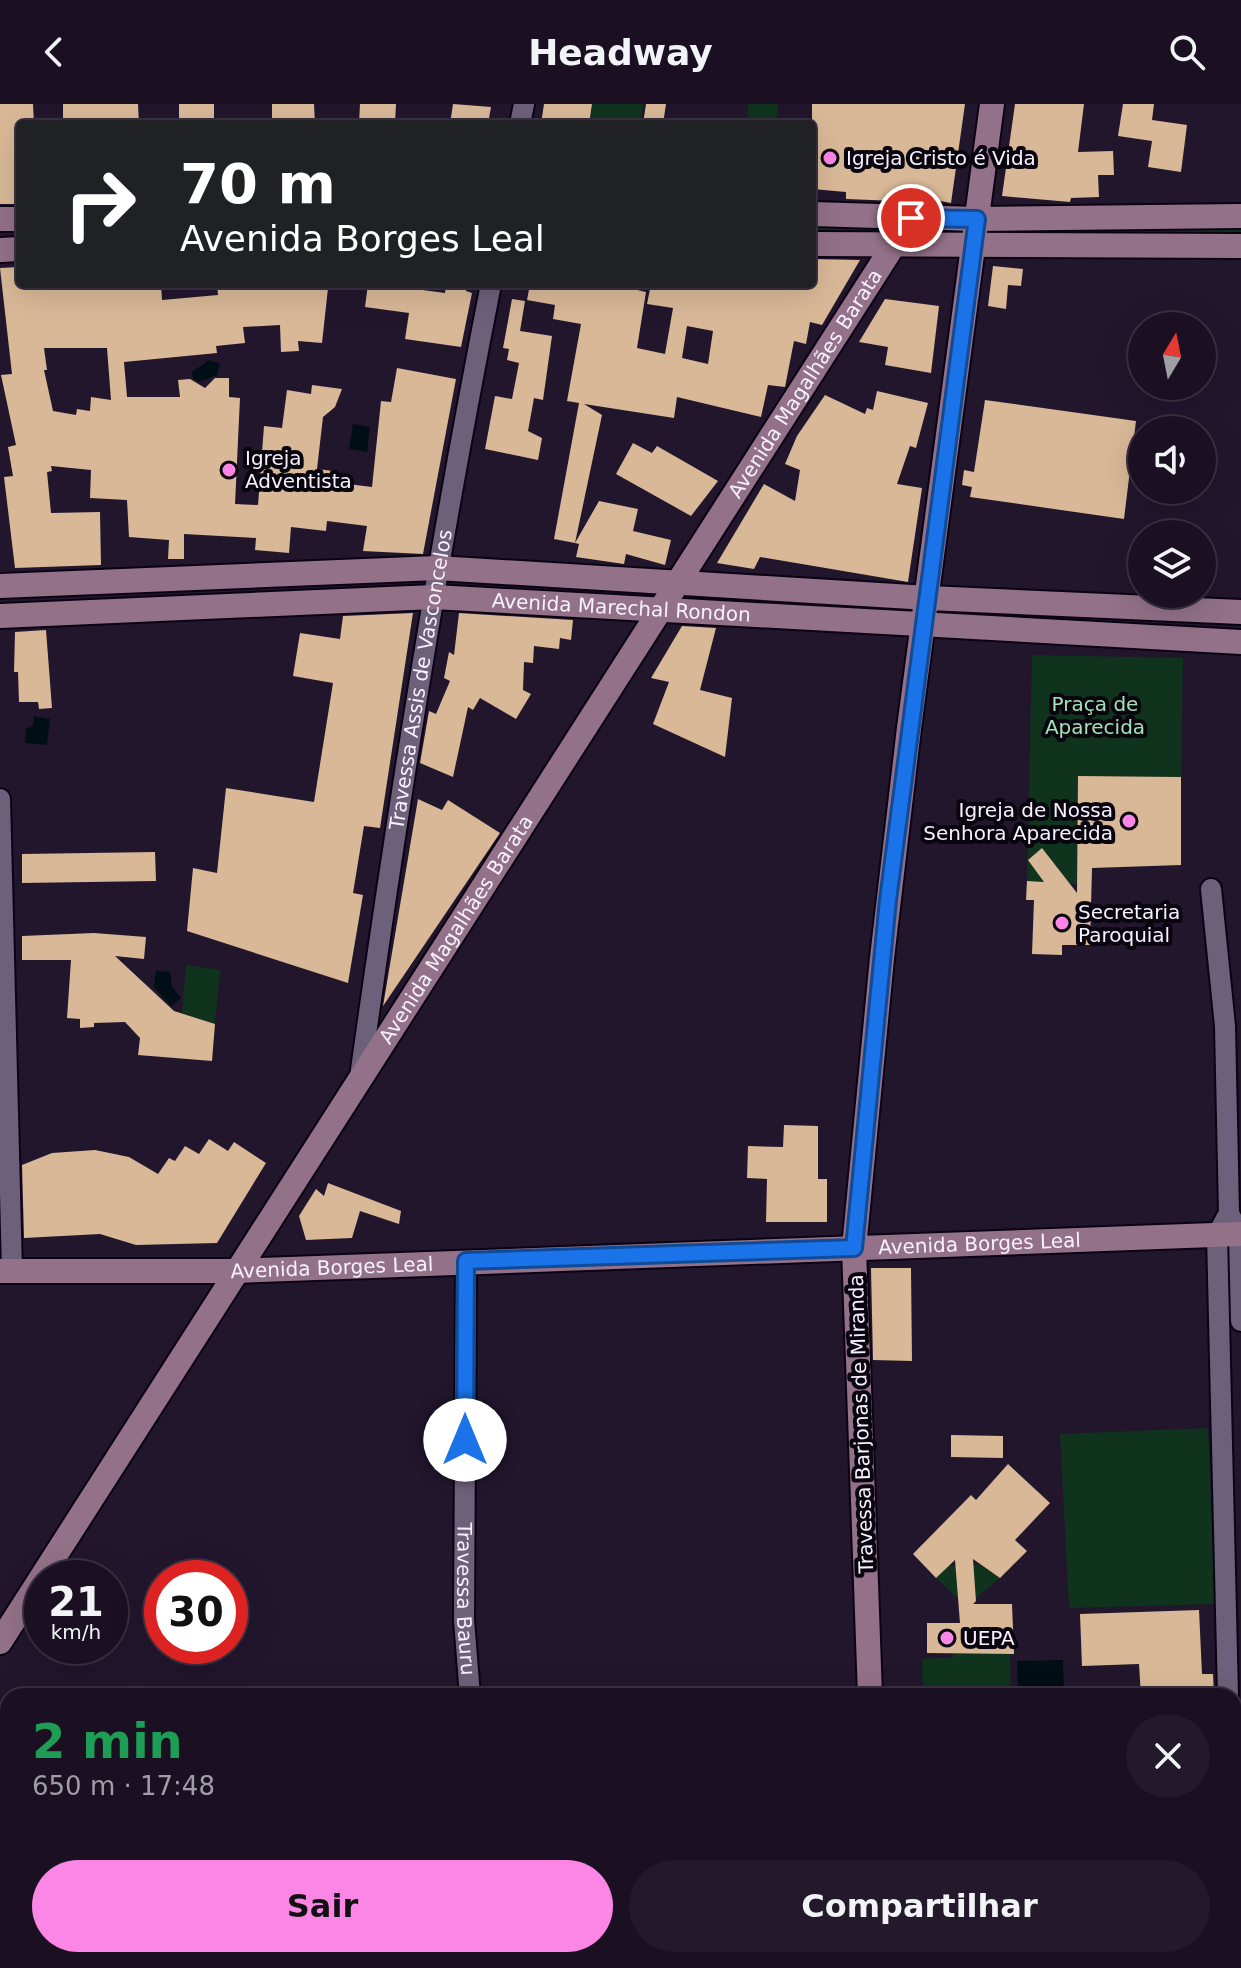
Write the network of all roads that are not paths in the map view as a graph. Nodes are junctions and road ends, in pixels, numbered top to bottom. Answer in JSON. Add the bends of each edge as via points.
{"nodes":[{"id":1,"x":992,"y":104,"type":"edge"},
{"id":2,"x":816,"y":214,"type":"edge"},
{"id":3,"x":1241,"y":216,"type":"edge"},
{"id":4,"x":911,"y":218,"type":"junction"},
{"id":5,"x":977,"y":219,"type":"junction"},
{"id":6,"x":816,"y":244,"type":"edge"},
{"id":7,"x":1241,"y":246,"type":"edge"},
{"id":8,"x":894,"y":247,"type":"junction"},
{"id":9,"x":975,"y":247,"type":"junction"},
{"id":10,"x":490,"y":288,"type":"edge"},
{"id":11,"x":437,"y":568,"type":"junction"},
{"id":12,"x":680,"y":584,"type":"junction"},
{"id":13,"x":0,"y":586,"type":"edge"},
{"id":14,"x":434,"y":597,"type":"junction"},
{"id":15,"x":928,"y":598,"type":"junction"},
{"id":16,"x":1045,"y":602,"type":"junction"},
{"id":17,"x":662,"y":610,"type":"junction"},
{"id":18,"x":1241,"y":612,"type":"edge"},
{"id":19,"x":0,"y":616,"type":"edge"},
{"id":20,"x":923,"y":623,"type":"junction"},
{"id":21,"x":1044,"y":630,"type":"junction"},
{"id":22,"x":1241,"y":642,"type":"edge"},
{"id":23,"x":0,"y":799,"type":"edge"},
{"id":24,"x":1211,"y":889,"type":"dead end"},
{"id":25,"x":360,"y":1078,"type":"junction"},
{"id":26,"x":1232,"y":1229,"type":"edge"},
{"id":27,"x":854,"y":1248,"type":"junction"},
{"id":28,"x":466,"y":1261,"type":"junction"},
{"id":29,"x":6,"y":1271,"type":"edge"},
{"id":30,"x":235,"y":1271,"type":"junction"},
{"id":31,"x":1241,"y":1321,"type":"edge"},
{"id":32,"x":0,"y":1642,"type":"edge"},
{"id":33,"x":469,"y":1688,"type":"edge"},
{"id":34,"x":870,"y":1688,"type":"edge"},
{"id":35,"x":1228,"y":1688,"type":"edge"}],
"edges":[{"from":1,"to":5,"type":"main road","name":"Travessa Barjonas de Miranda"},
{"from":2,"to":4,"type":"main road"},
{"from":3,"to":5,"type":"main road"},
{"from":4,"to":5,"type":"main road"},
{"from":4,"to":8,"type":"main road","name":"Avenida Magalhães Barata"},
{"from":5,"to":9,"type":"main road","name":"Travessa Barjonas de Miranda"},
{"from":6,"to":8,"type":"main road"},
{"from":7,"to":9,"type":"main road"},
{"from":8,"to":9,"type":"main road"},
{"from":8,"to":12,"type":"main road","name":"Avenida Magalhães Barata"},
{"from":9,"to":15,"type":"main road","name":"Travessa Barjonas de Miranda"},
{"from":10,"to":11,"type":"street","name":"Travessa Assis de Vasconcelos"},
{"from":11,"to":12,"type":"main road","name":"Avenida Marechal Rondon"},
{"from":11,"to":13,"type":"main road","name":"Avenida Marechal Rondon"},
{"from":11,"to":14,"type":"street","name":"Travessa Assis de Vasconcelos"},
{"from":12,"to":15,"type":"main road","name":"Avenida Marechal Rondon"},
{"from":12,"to":17,"type":"main road","name":"Avenida Magalhães Barata"},
{"from":14,"to":17,"type":"main road","name":"Avenida Marechal Rondon"},
{"from":14,"to":19,"type":"main road","name":"Avenida Marechal Rondon"},
{"from":14,"to":25,"type":"street","name":"Travessa Assis de Vasconcelos"},
{"from":15,"to":16,"type":"main road","name":"Avenida Marechal Rondon"},
{"from":15,"to":20,"type":"main road","name":"Travessa Barjonas de Miranda"},
{"from":16,"to":18,"type":"main road","name":"Avenida Marechal Rondon"},
{"from":16,"to":21,"type":"main road"},
{"from":17,"to":20,"type":"main road","name":"Avenida Marechal Rondon"},
{"from":17,"to":25,"type":"main road","name":"Avenida Magalhães Barata"},
{"from":20,"to":21,"type":"main road","name":"Avenida Marechal Rondon"},
{"from":20,"to":27,"type":"main road","name":"Travessa Barjonas de Miranda"},
{"from":21,"to":22,"type":"main road","name":"Avenida Marechal Rondon"},
{"from":23,"to":29,"type":"street"},
{"from":24,"to":26,"type":"street","via":[[1225,1026]]},
{"from":25,"to":30,"type":"main road","name":"Avenida Magalhães Barata"},
{"from":26,"to":27,"type":"main road","name":"Avenida Borges Leal"},
{"from":26,"to":31,"type":"street"},
{"from":26,"to":35,"type":"street"},
{"from":27,"to":28,"type":"main road","name":"Avenida Borges Leal"},
{"from":27,"to":34,"type":"main road","name":"Travessa Barjonas de Miranda"},
{"from":28,"to":30,"type":"main road","name":"Avenida Borges Leal"},
{"from":28,"to":33,"type":"street","name":"Travessa Bauru","via":[[464,1620]]},
{"from":29,"to":30,"type":"main road","name":"Avenida Borges Leal"},
{"from":30,"to":32,"type":"main road","name":"Avenida Magalhães Barata"}]}
